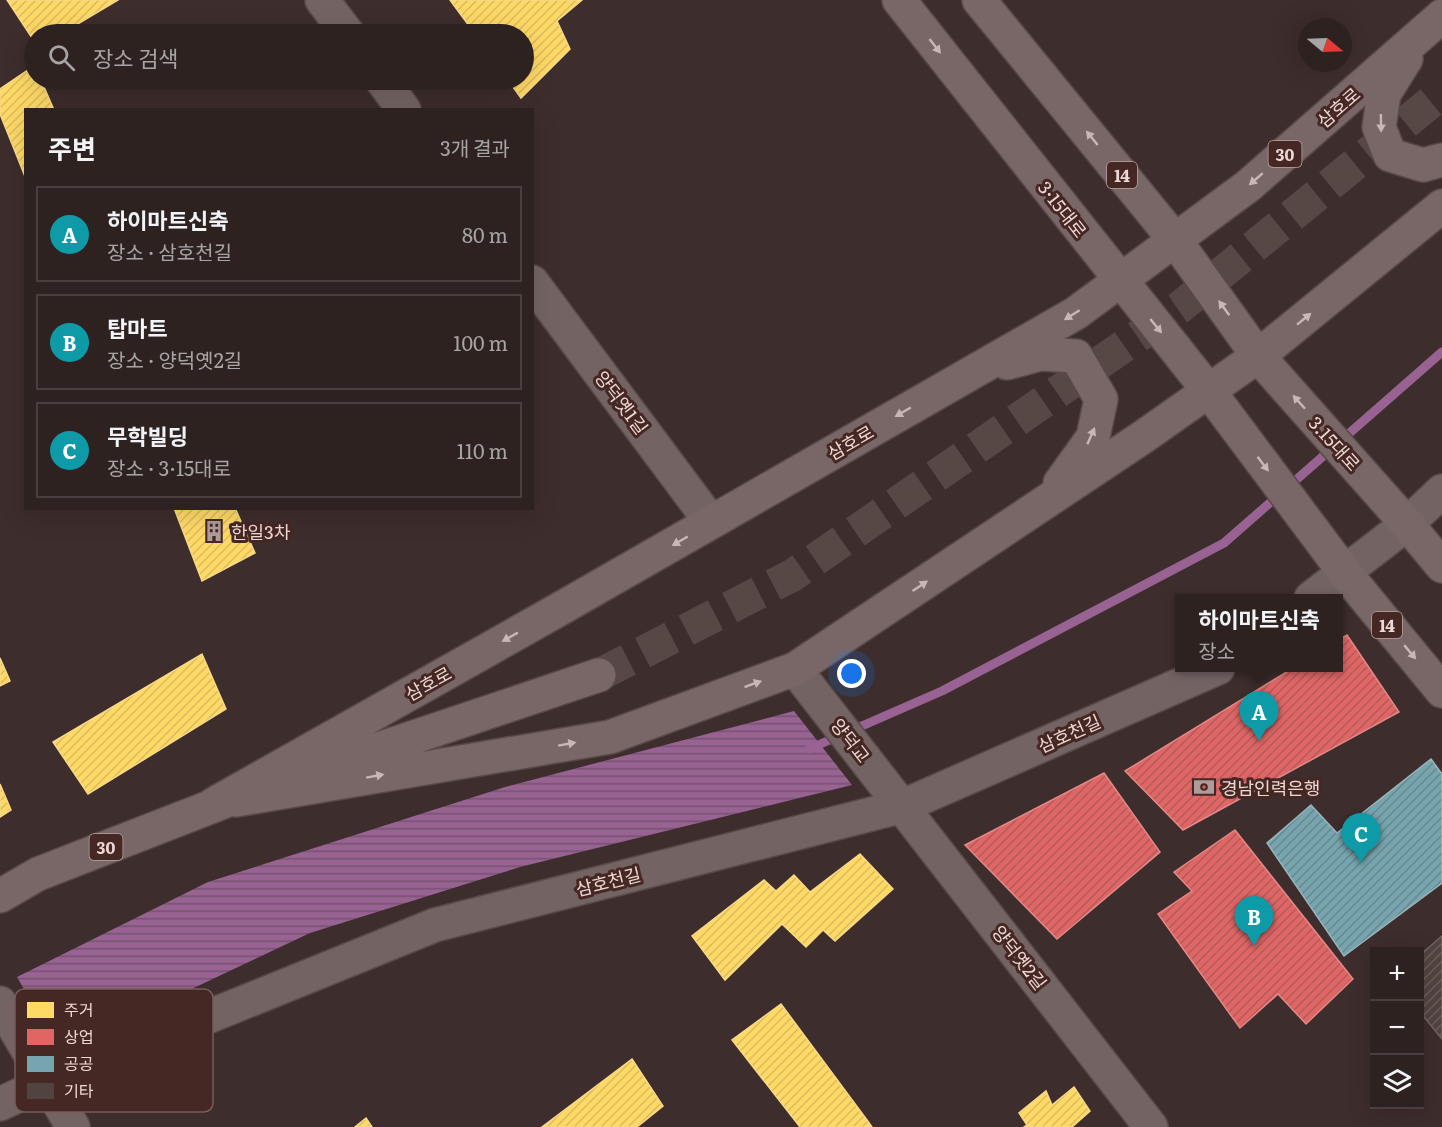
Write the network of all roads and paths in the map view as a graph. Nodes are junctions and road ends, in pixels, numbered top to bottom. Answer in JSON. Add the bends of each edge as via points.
{"nodes":[{"id":1,"x":322,"y":0,"type":"edge"},
{"id":2,"x":899,"y":0,"type":"edge"},
{"id":3,"x":979,"y":0,"type":"edge"},
{"id":4,"x":340,"y":24,"type":"edge"},
{"id":5,"x":1432,"y":25,"type":"edge"},
{"id":6,"x":389,"y":90,"type":"edge"},
{"id":7,"x":403,"y":108,"type":"edge"},
{"id":8,"x":1442,"y":160,"type":"edge"},
{"id":9,"x":1442,"y":206,"type":"edge"},
{"id":10,"x":1175,"y":240,"type":"junction"},
{"id":11,"x":1119,"y":280,"type":"junction"},
{"id":12,"x":534,"y":285,"type":"edge"},
{"id":13,"x":1268,"y":366,"type":"junction"},
{"id":14,"x":969,"y":374,"type":"junction"},
{"id":15,"x":1208,"y":390,"type":"junction"},
{"id":16,"x":1442,"y":491,"type":"edge"},
{"id":17,"x":1046,"y":501,"type":"junction"},
{"id":18,"x":1401,"y":516,"type":"junction"},
{"id":19,"x":711,"y":522,"type":"junction"},
{"id":20,"x":1339,"y":565,"type":"junction"},
{"id":21,"x":1442,"y":566,"type":"edge"},
{"id":22,"x":1314,"y":594,"type":"edge"},
{"id":23,"x":1208,"y":672,"type":"edge"},
{"id":24,"x":599,"y":675,"type":"tunnel mouth"},
{"id":25,"x":804,"y":681,"type":"junction"},
{"id":26,"x":1442,"y":691,"type":"edge"},
{"id":27,"x":896,"y":797,"type":"junction"},
{"id":28,"x":214,"y":804,"type":"junction"},
{"id":29,"x":0,"y":896,"type":"edge"},
{"id":30,"x":0,"y":1003,"type":"edge"},
{"id":31,"x":213,"y":1008,"type":"edge"},
{"id":32,"x":15,"y":1029,"type":"edge"},
{"id":33,"x":15,"y":1093,"type":"edge"},
{"id":34,"x":0,"y":1104,"type":"edge"},
{"id":35,"x":64,"y":1112,"type":"edge"},
{"id":36,"x":73,"y":1127,"type":"edge"},
{"id":37,"x":1151,"y":1127,"type":"edge"}],
"edges":[{"from":1,"to":4,"type":"street"},
{"from":2,"to":11,"type":"main road","name":"3·15대로","number":"14","one_way":true},
{"from":10,"to":3,"type":"main road","number":"14","one_way":true},
{"from":5,"to":8,"type":"main road","one_way":true,"via":[[1384,94],[1379,127],[1390,155],[1423,165]]},
{"from":5,"to":10,"type":"main road","name":"삼호로","number":"30","one_way":true,"via":[[1248,186]]},
{"from":6,"to":7,"type":"street"},
{"from":13,"to":9,"type":"main road","name":"삼호로","one_way":true},
{"from":10,"to":11,"type":"main road","name":"삼호로","number":"30"},
{"from":13,"to":10,"type":"main road","number":"14","one_way":true},
{"from":11,"to":14,"type":"main road","name":"삼호로","one_way":true,"via":[[1076,313]]},
{"from":11,"to":15,"type":"main road","name":"3·15대로","number":"14","one_way":true},
{"from":12,"to":19,"type":"street","name":"양덕옛1길"},
{"from":13,"to":15,"type":"main road","name":"삼호로"},
{"from":18,"to":13,"type":"main road","name":"3.15대로","number":"14","one_way":true},
{"from":17,"to":14,"type":"main road","one_way":true,"via":[[1093,437],[1101,399],[1076,356],[1040,354]]},
{"from":14,"to":19,"type":"main road","name":"삼호로","one_way":true},
{"from":15,"to":17,"type":"main road","name":"삼호로"},
{"from":15,"to":20,"type":"main road","name":"3·15대로","number":"14","one_way":true},
{"from":16,"to":18,"type":"street"},
{"from":25,"to":17,"type":"main road","name":"삼호로","one_way":true},
{"from":18,"to":20,"type":"street"},
{"from":18,"to":21,"type":"main road","number":"14"},
{"from":19,"to":28,"type":"main road","name":"삼호로","one_way":true},
{"from":20,"to":22,"type":"street"},
{"from":20,"to":26,"type":"main road","number":"14","one_way":true},
{"from":23,"to":27,"type":"street","name":"삼호천길"},
{"from":24,"to":28,"type":"main road","name":"삼호로"},
{"from":25,"to":27,"type":"street","name":"양덕교"},
{"from":28,"to":25,"type":"main road","name":"삼호로","one_way":true,"via":[[610,737]]},
{"from":27,"to":31,"type":"street","name":"삼호천길","via":[[435,925]]},
{"from":27,"to":37,"type":"street","name":"양덕옛2길"},
{"from":28,"to":29,"type":"main road","name":"삼호로","number":"30","via":[[38,874]]},
{"from":30,"to":32,"type":"street"},
{"from":33,"to":34,"type":"street","name":"삼호천길"},
{"from":35,"to":36,"type":"street"}]}
